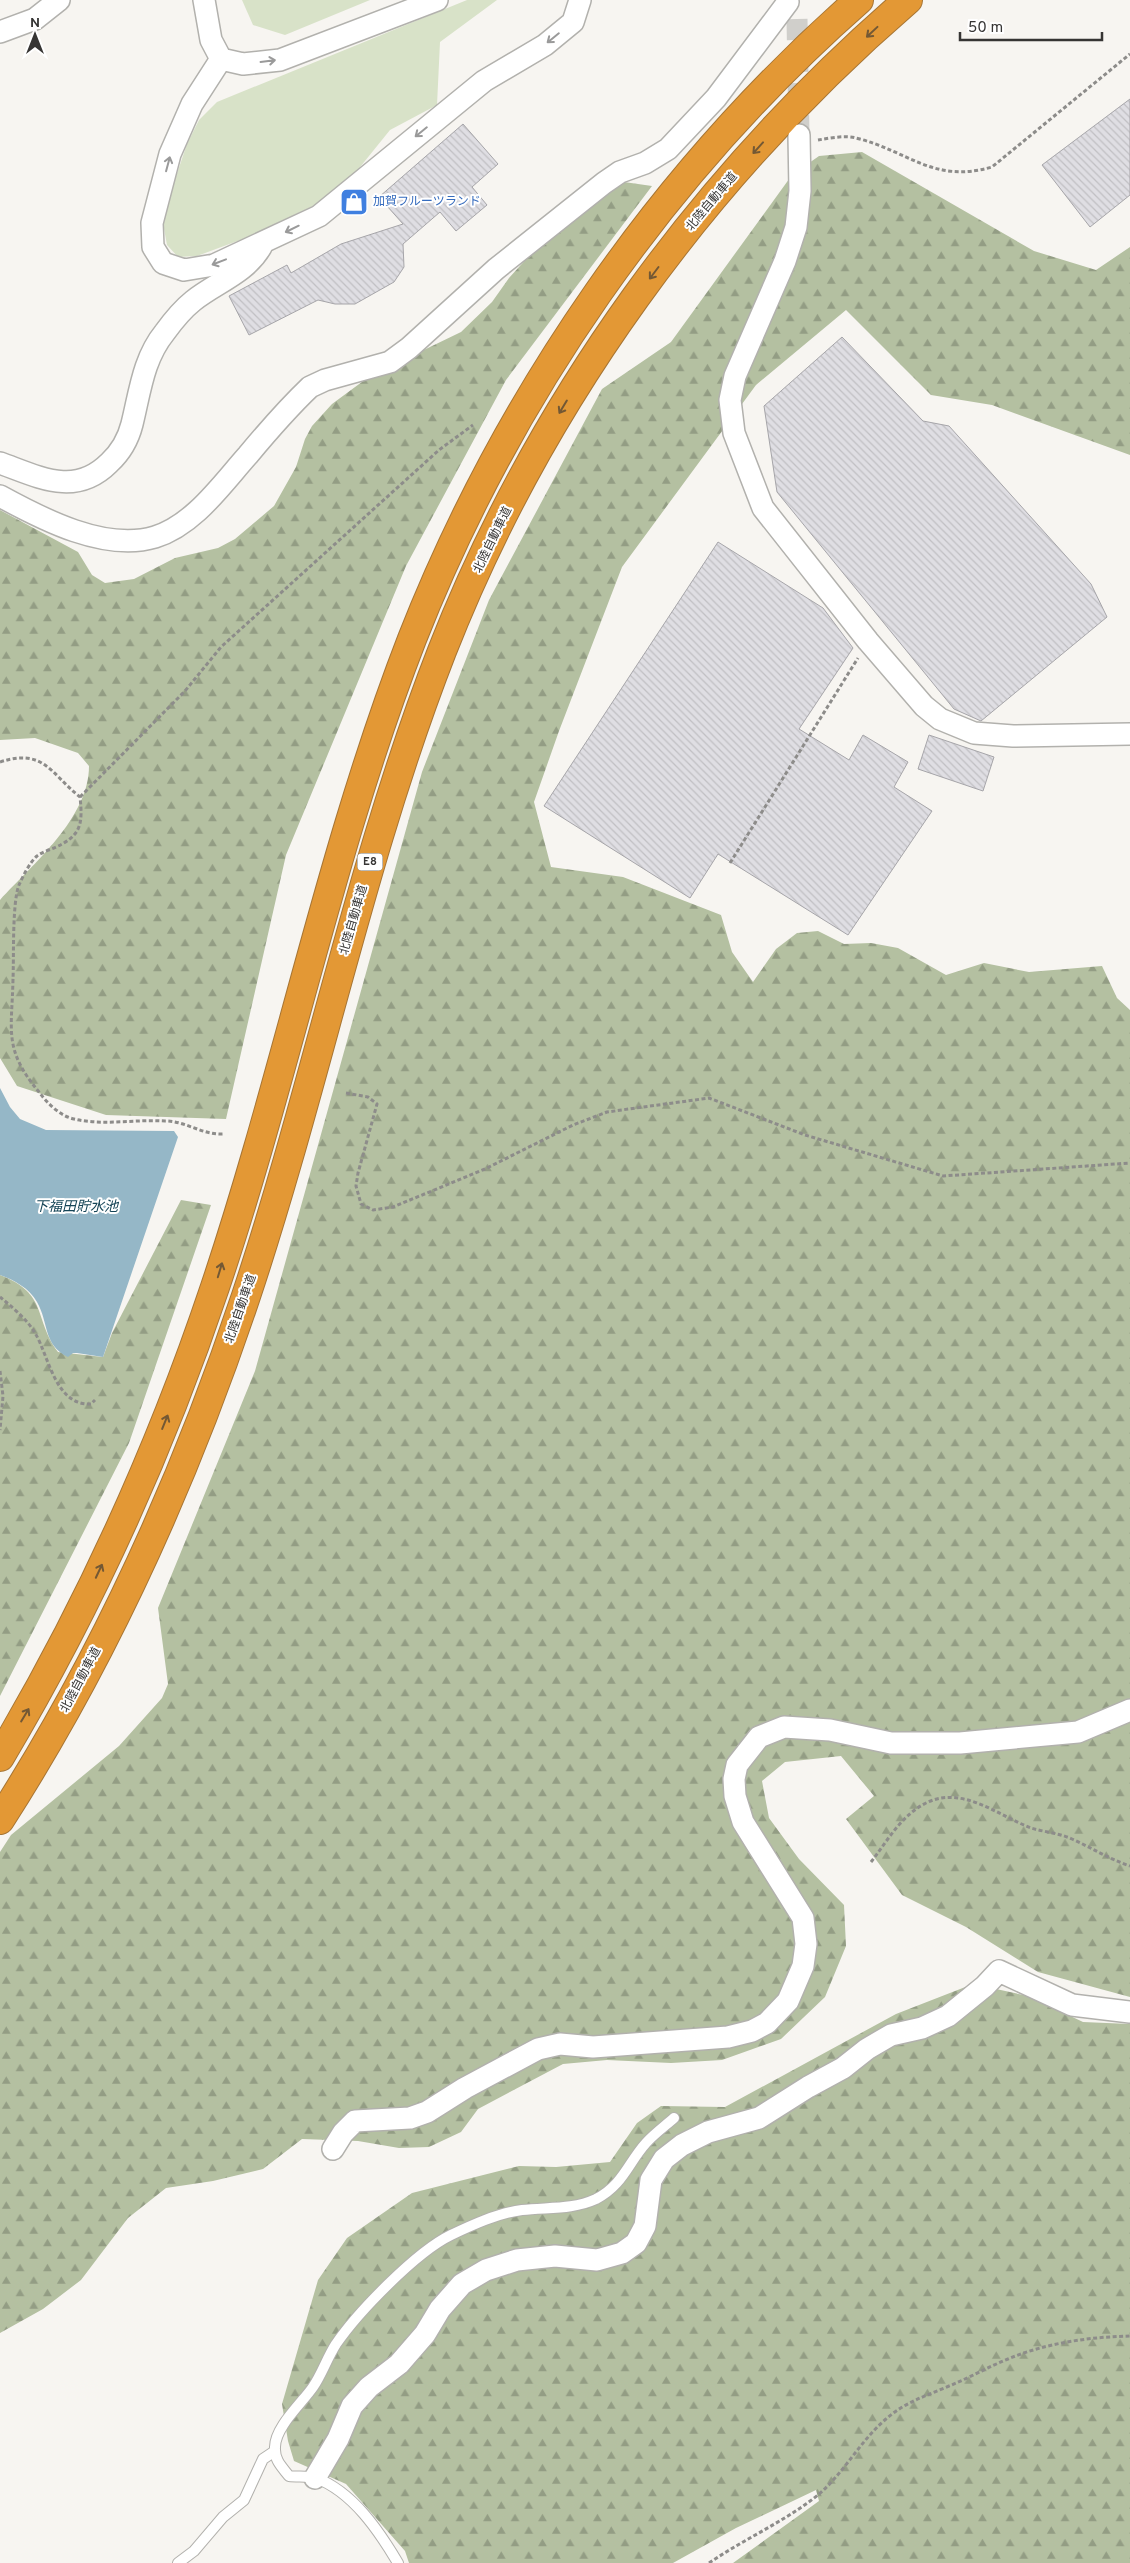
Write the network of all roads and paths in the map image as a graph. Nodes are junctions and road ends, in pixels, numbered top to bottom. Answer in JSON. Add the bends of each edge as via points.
{"nodes":[{"id":1,"x":59,"y":0,"type":"edge"},
{"id":2,"x":204,"y":0,"type":"edge"},
{"id":3,"x":437,"y":0,"type":"edge"},
{"id":4,"x":580,"y":0,"type":"edge"},
{"id":5,"x":859,"y":0,"type":"edge"},
{"id":6,"x":908,"y":0,"type":"edge"},
{"id":7,"x":790,"y":7,"type":"edge"},
{"id":8,"x":0,"y":32,"type":"edge"},
{"id":9,"x":1130,"y":54,"type":"edge"},
{"id":10,"x":221,"y":59,"type":"junction"},
{"id":11,"x":800,"y":139,"type":"joint"},
{"id":12,"x":264,"y":243,"type":"junction"},
{"id":13,"x":473,"y":425,"type":"dead end"},
{"id":14,"x":0,"y":463,"type":"edge"},
{"id":15,"x":0,"y":496,"type":"edge"},
{"id":16,"x":868,"y":641,"type":"junction"},
{"id":17,"x":1130,"y":734,"type":"edge"},
{"id":18,"x":0,"y":762,"type":"edge"},
{"id":19,"x":80,"y":797,"type":"junction"},
{"id":20,"x":730,"y":863,"type":"dead end"},
{"id":21,"x":346,"y":1093,"type":"dead end"},
{"id":22,"x":223,"y":1134,"type":"dead end"},
{"id":23,"x":1130,"y":1163,"type":"edge"},
{"id":24,"x":0,"y":1297,"type":"edge"},
{"id":25,"x":0,"y":1371,"type":"edge"},
{"id":26,"x":95,"y":1400,"type":"dead end"},
{"id":27,"x":0,"y":1430,"type":"edge"},
{"id":28,"x":1130,"y":1710,"type":"edge"},
{"id":29,"x":0,"y":1758,"type":"edge"},
{"id":30,"x":0,"y":1820,"type":"edge"},
{"id":31,"x":871,"y":1862,"type":"dead end"},
{"id":32,"x":1130,"y":1866,"type":"edge"},
{"id":33,"x":1130,"y":2012,"type":"edge"},
{"id":34,"x":674,"y":2118,"type":"dead end"},
{"id":35,"x":333,"y":2149,"type":"dead end"},
{"id":36,"x":1130,"y":2336,"type":"edge"},
{"id":37,"x":275,"y":2451,"type":"junction"},
{"id":38,"x":315,"y":2478,"type":"junction"},
{"id":39,"x":178,"y":2563,"type":"edge"},
{"id":40,"x":398,"y":2563,"type":"edge"},
{"id":41,"x":709,"y":2563,"type":"edge"}],
"edges":[{"from":1,"to":8,"type":"street","via":[[35,19]]},
{"from":2,"to":10,"type":"street","via":[[210,40]]},
{"from":10,"to":3,"type":"street","one_way":true,"via":[[243,64],[280,60]]},
{"from":4,"to":12,"type":"street","one_way":true,"via":[[573,22],[545,45],[484,80],[319,216]]},
{"from":29,"to":5,"type":"highway","number":"E8","one_way":true,"via":[[83,1605],[178,1390],[248,1180],[338,855],[374,742],[414,635],[460,532],[508,437],[563,344],[629,250],[698,165],[767,88]]},
{"from":6,"to":30,"type":"highway","name":"北陸自動車道","number":"E8","one_way":true,"via":[[795,108],[724,185],[656,270],[592,359],[536,452],[488,547],[444,646],[406,748],[370,861],[281,1181],[212,1395],[114,1618],[58,1723]]},
{"from":7,"to":15,"type":"street","via":[[716,98],[668,149],[604,183],[496,269],[390,362],[310,387],[208,500],[169,532],[154,538],[126,540],[89,536]]},
{"from":9,"to":11,"type":"path","via":[[992,167],[971,173],[945,171],[920,164],[855,137]]},
{"from":12,"to":10,"type":"street","one_way":true,"via":[[214,265],[184,270],[163,263],[153,247],[152,223],[170,154],[192,104]]},
{"from":11,"to":16,"type":"street","via":[[796,227],[786,261],[735,376],[730,400],[734,433],[763,508]]},
{"from":12,"to":14,"type":"street","via":[[252,262],[193,301],[164,332],[152,351],[140,382],[128,440],[100,472],[68,483],[44,479]]},
{"from":13,"to":19,"type":"path","via":[[439,450],[221,647],[160,718]]},
{"from":16,"to":17,"type":"street","via":[[924,706],[954,726],[974,733],[1013,736]]},
{"from":16,"to":20,"type":"path"},
{"from":18,"to":19,"type":"path","via":[[30,759],[45,762],[62,783]]},
{"from":19,"to":22,"type":"path","via":[[79,830],[69,841],[37,856],[19,886],[11,1036],[15,1057],[43,1098],[73,1119],[100,1122],[165,1120],[186,1124],[209,1135]]},
{"from":21,"to":23,"type":"path","via":[[368,1097],[377,1104],[356,1186],[361,1204],[373,1210],[392,1207],[476,1172],[607,1112],[709,1098],[806,1135],[942,1176]]},
{"from":24,"to":26,"type":"path","via":[[35,1333],[60,1387],[84,1405]]},
{"from":25,"to":27,"type":"path","via":[[3,1396]]},
{"from":28,"to":35,"type":"street","via":[[1078,1732],[969,1743],[891,1743],[830,1730],[784,1727],[758,1737],[737,1765],[735,1796],[743,1822],[803,1918],[806,1944],[803,1966],[788,2001],[768,2023],[752,2031],[719,2038],[593,2047],[560,2044],[538,2048],[427,2112],[410,2118],[354,2121]]},
{"from":31,"to":32,"type":"path","via":[[899,1823],[929,1801],[950,1796],[972,1801],[1032,1828],[1070,1838],[1108,1859]]},
{"from":33,"to":38,"type":"street","via":[[1072,2005],[999,1971],[948,2016],[922,2028],[891,2035],[866,2049],[843,2068],[758,2118],[708,2132],[682,2145],[664,2159],[651,2180],[645,2226],[636,2243],[622,2253],[597,2260],[555,2256],[517,2260],[486,2270],[462,2284],[399,2364],[369,2387],[352,2406],[338,2439]]},
{"from":34,"to":37,"type":"lane","via":[[646,2144],[611,2189],[596,2198],[574,2207],[521,2210],[484,2221],[449,2236],[405,2269],[337,2342],[314,2386],[284,2425],[274,2445]]},
{"from":36,"to":41,"type":"path","via":[[1087,2338],[1009,2358],[907,2402],[863,2442],[820,2493]]},
{"from":37,"to":38,"type":"lane","via":[[277,2461],[289,2476]]},
{"from":37,"to":39,"type":"lane","via":[[263,2459],[244,2500]]},
{"from":38,"to":40,"type":"lane","via":[[344,2494],[385,2541]]}]}
